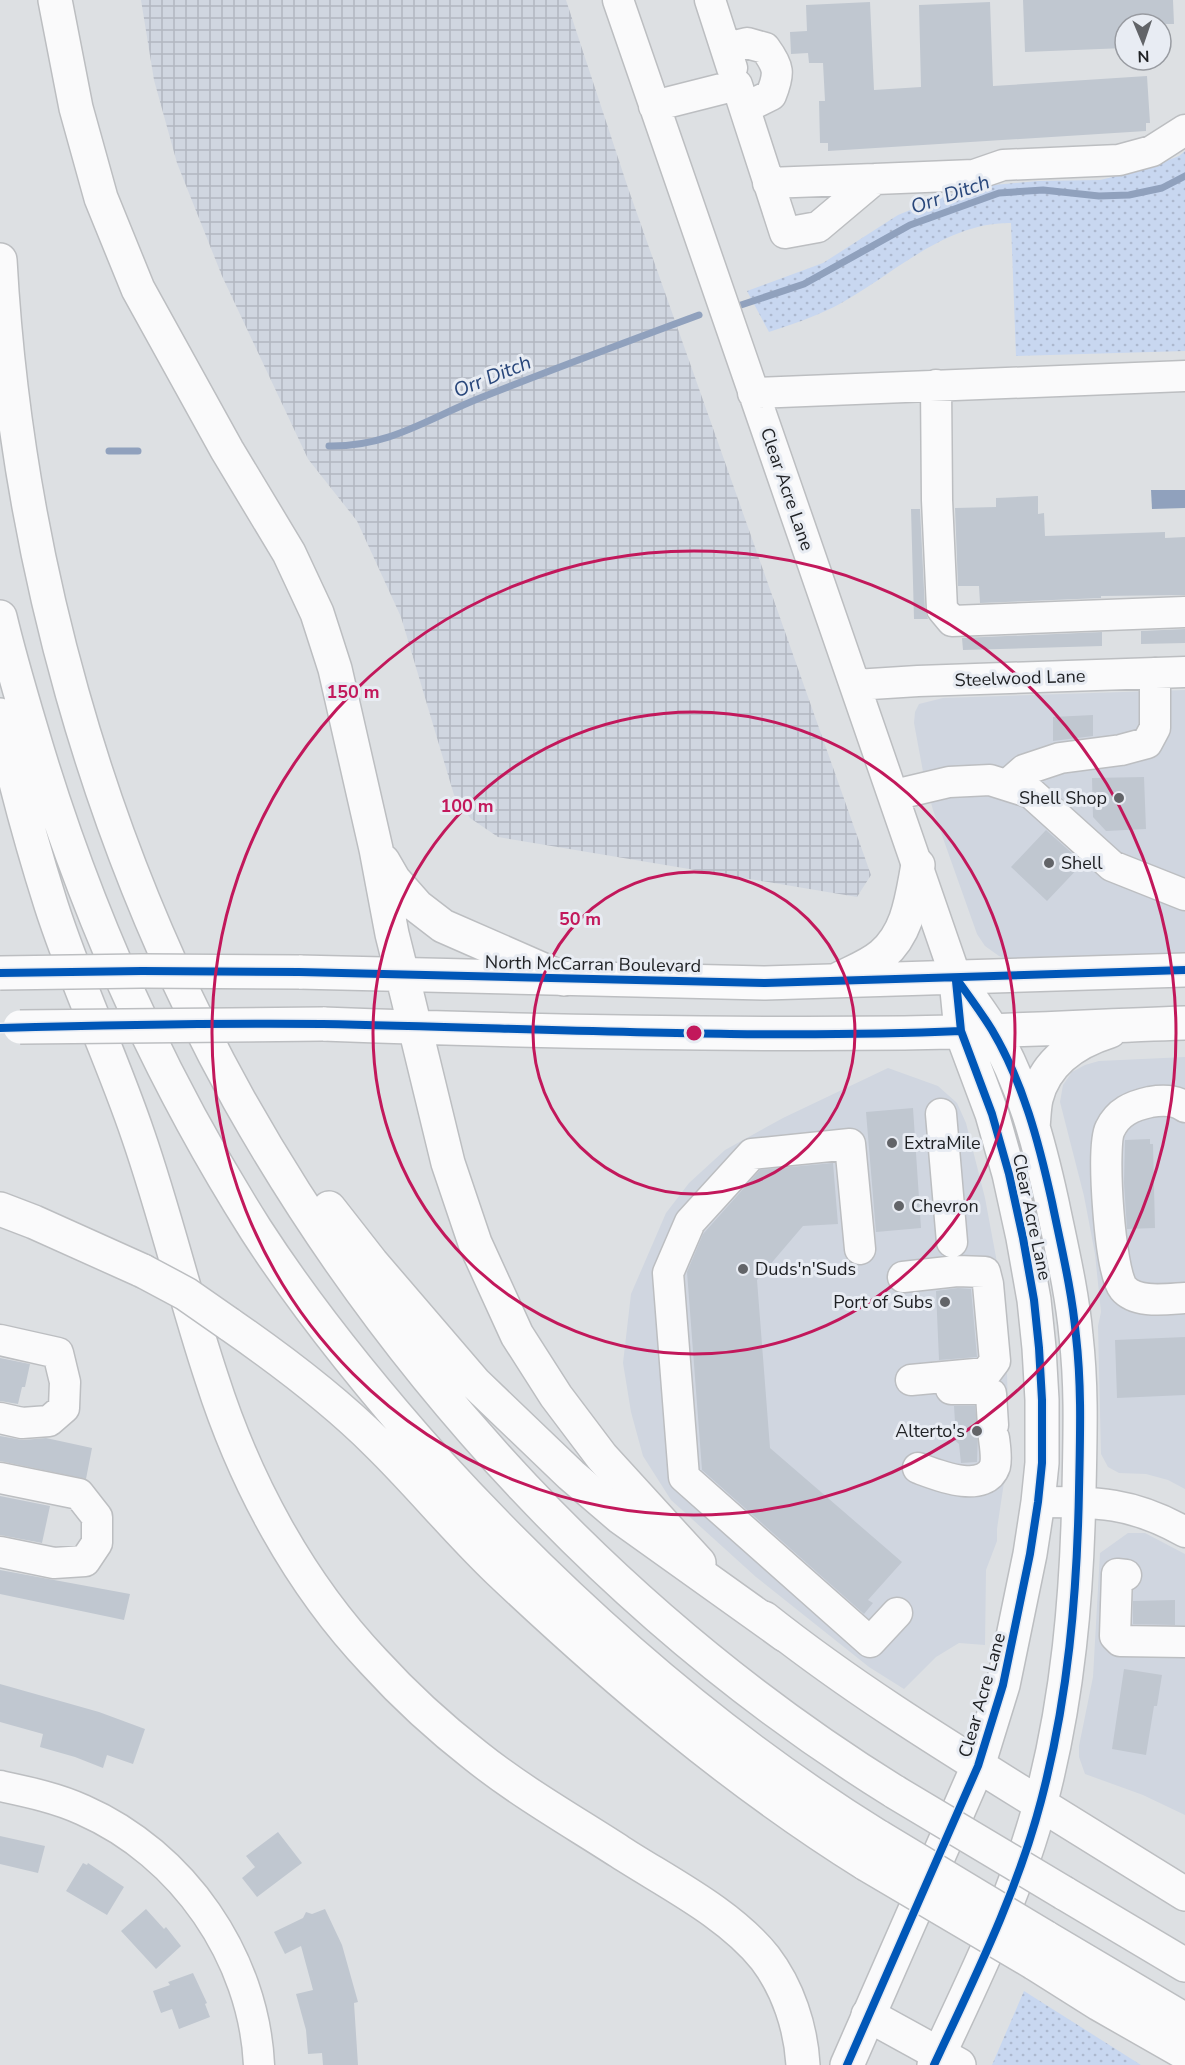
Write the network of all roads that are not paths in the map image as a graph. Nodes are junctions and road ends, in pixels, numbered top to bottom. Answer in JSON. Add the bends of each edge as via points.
{"nodes":[{"id":1,"x":55,"y":0,"type":"edge"},
{"id":2,"x":618,"y":0,"type":"edge"},
{"id":3,"x":710,"y":0,"type":"edge"},
{"id":4,"x":726,"y":48,"type":"junction"},
{"id":5,"x":741,"y":96,"type":"junction"},
{"id":6,"x":654,"y":106,"type":"junction"},
{"id":7,"x":1185,"y":130,"type":"edge"},
{"id":8,"x":875,"y":179,"type":"junction"},
{"id":9,"x":768,"y":183,"type":"junction"},
{"id":10,"x":0,"y":260,"type":"edge"},
{"id":11,"x":1185,"y":376,"type":"edge"},
{"id":12,"x":936,"y":386,"type":"junction"},
{"id":13,"x":753,"y":393,"type":"junction"},
{"id":14,"x":1185,"y":612,"type":"edge"},
{"id":15,"x":0,"y":617,"type":"edge"},
{"id":16,"x":1185,"y":672,"type":"edge"},
{"id":17,"x":1155,"y":673,"type":"junction"},
{"id":18,"x":855,"y":686,"type":"junction"},
{"id":19,"x":0,"y":715,"type":"edge"},
{"id":20,"x":1007,"y":785,"type":"junction"},
{"id":21,"x":894,"y":795,"type":"junction"},
{"id":22,"x":376,"y":849,"type":"junction"},
{"id":23,"x":918,"y":865,"type":"junction"},
{"id":24,"x":1185,"y":895,"type":"edge"},
{"id":25,"x":1185,"y":970,"type":"edge"},
{"id":26,"x":0,"y":973,"type":"edge"},
{"id":27,"x":402,"y":974,"type":"junction"},
{"id":28,"x":956,"y":978,"type":"junction"},
{"id":29,"x":564,"y":979,"type":"junction"},
{"id":30,"x":832,"y":982,"type":"junction"},
{"id":31,"x":181,"y":984,"type":"junction"},
{"id":32,"x":1185,"y":1023,"type":"edge"},
{"id":33,"x":1127,"y":1025,"type":"junction"},
{"id":34,"x":10,"y":1028,"type":"edge"},
{"id":35,"x":416,"y":1028,"type":"junction"},
{"id":36,"x":976,"y":1030,"type":"junction"},
{"id":37,"x":1185,"y":1107,"type":"edge"},
{"id":38,"x":941,"y":1114,"type":"dead end"},
{"id":39,"x":1033,"y":1129,"type":"junction"},
{"id":40,"x":0,"y":1209,"type":"edge"},
{"id":41,"x":952,"y":1242,"type":"dead end"},
{"id":42,"x":860,"y":1249,"type":"dead end"},
{"id":43,"x":903,"y":1277,"type":"dead end"},
{"id":44,"x":1185,"y":1298,"type":"edge"},
{"id":45,"x":0,"y":1340,"type":"edge"},
{"id":46,"x":0,"y":1418,"type":"edge"},
{"id":47,"x":918,"y":1468,"type":"dead end"},
{"id":48,"x":0,"y":1478,"type":"edge"},
{"id":49,"x":1038,"y":1502,"type":"junction"},
{"id":50,"x":1079,"y":1502,"type":"junction"},
{"id":51,"x":1185,"y":1532,"type":"edge"},
{"id":52,"x":0,"y":1552,"type":"edge"},
{"id":53,"x":1126,"y":1575,"type":"dead end"},
{"id":54,"x":897,"y":1613,"type":"dead end"},
{"id":55,"x":785,"y":1635,"type":"junction"},
{"id":56,"x":1185,"y":1642,"type":"edge"},
{"id":57,"x":978,"y":1766,"type":"junction"},
{"id":58,"x":0,"y":1786,"type":"edge"},
{"id":59,"x":1040,"y":1804,"type":"junction"},
{"id":60,"x":873,"y":1851,"type":"junction"},
{"id":61,"x":1185,"y":1894,"type":"edge"},
{"id":62,"x":1039,"y":1950,"type":"junction"},
{"id":63,"x":1185,"y":1965,"type":"edge"},
{"id":64,"x":868,"y":2015,"type":"junction"},
{"id":65,"x":1185,"y":2020,"type":"edge"},
{"id":66,"x":1185,"y":2053,"type":"edge"},
{"id":67,"x":944,"y":2061,"type":"edge"},
{"id":68,"x":259,"y":2065,"type":"edge"},
{"id":69,"x":803,"y":2065,"type":"edge"},
{"id":70,"x":847,"y":2065,"type":"edge"}],
"edges":[{"from":1,"to":22,"type":"main road","via":[[76,108],[100,198],[138,290],[289,553],[317,613],[335,669]]},
{"from":2,"to":6,"type":"street","name":"Clear Acre Lane"},
{"from":3,"to":4,"type":"street"},
{"from":4,"to":5,"type":"street"},
{"from":4,"to":5,"type":"street","via":[[747,44],[765,48],[776,63],[778,79],[771,95]]},
{"from":5,"to":6,"type":"street"},
{"from":5,"to":9,"type":"street"},
{"from":6,"to":13,"type":"street","name":"Clear Acre Lane"},
{"from":7,"to":8,"type":"street","via":[[1152,151],[1119,160],[1003,165],[974,175]]},
{"from":8,"to":9,"type":"street"},
{"from":8,"to":9,"type":"street","via":[[818,226],[784,233]]},
{"from":10,"to":31,"type":"main road","via":[[7,347],[26,485],[63,657],[110,810]]},
{"from":11,"to":12,"type":"street"},
{"from":12,"to":13,"type":"street"},
{"from":12,"to":14,"type":"street","via":[[942,609],[952,621]]},
{"from":13,"to":18,"type":"street","name":"Clear Acre Lane"},
{"from":15,"to":60,"type":"main road","via":[[64,833],[128,993],[192,1123],[289,1279],[408,1429],[555,1585],[638,1660],[836,1810]]},
{"from":16,"to":17,"type":"street","name":"Steelwood Lane"},
{"from":17,"to":18,"type":"street","name":"Steelwood Lane"},
{"from":17,"to":20,"type":"street","via":[[1155,728],[1147,743],[1060,758],[1024,770]]},
{"from":18,"to":21,"type":"street","name":"Clear Acre Lane"},
{"from":19,"to":69,"type":"main road","via":[[52,908],[151,1172],[212,1379],[254,1484],[301,1569],[371,1659],[412,1701],[477,1757],[737,1930],[765,1959],[785,1991],[798,2030]]},
{"from":20,"to":21,"type":"street","via":[[990,780],[949,782]]},
{"from":20,"to":24,"type":"street","via":[[1031,793],[1112,866]]},
{"from":21,"to":23,"type":"street","name":"Clear Acre Lane"},
{"from":22,"to":27,"type":"main road"},
{"from":22,"to":29,"type":"main road","via":[[394,880],[417,906],[443,926]]},
{"from":23,"to":28,"type":"street","name":"Clear Acre Lane"},
{"from":23,"to":30,"type":"main road","via":[[907,918],[897,938],[884,954]]},
{"from":25,"to":28,"type":"main road","name":"North McCarran Boulevard"},
{"from":26,"to":27,"type":"main road","name":"North McCarran Boulevard","bridge":true,"via":[[142,970]]},
{"from":27,"to":29,"type":"main road","name":"North McCarran Boulevard"},
{"from":27,"to":35,"type":"main road"},
{"from":28,"to":30,"type":"main road","name":"North McCarran Boulevard"},
{"from":28,"to":36,"type":"main road","name":"Clear Acre Lane"},
{"from":29,"to":30,"type":"main road","name":"North McCarran Boulevard"},
{"from":31,"to":55,"type":"main road","via":[[288,1156],[372,1263],[475,1383],[620,1517]]},
{"from":31,"to":63,"type":"main road","bridge":true,"via":[[239,1100],[314,1222],[415,1361],[554,1518],[672,1629],[850,1764]]},
{"from":32,"to":33,"type":"main road"},
{"from":33,"to":36,"type":"main road"},
{"from":33,"to":39,"type":"main road","via":[[1073,1047],[1052,1064],[1036,1098]]},
{"from":34,"to":35,"type":"main road","bridge":true,"via":[[323,1024]]},
{"from":35,"to":36,"type":"main road","via":[[751,1034]]},
{"from":35,"to":55,"type":"main road","via":[[448,1163],[475,1243],[517,1335],[556,1396],[639,1499],[690,1555]]},
{"from":36,"to":39,"type":"main road","name":"Clear Acre Lane","via":[[1012,1073]]},
{"from":36,"to":49,"type":"main road","name":"Clear Acre Lane","via":[[992,1114],[1009,1174],[1040,1348],[1042,1462]]},
{"from":37,"to":44,"type":"street","via":[[1179,1102],[1157,1101],[1122,1112],[1109,1129],[1106,1149],[1118,1280],[1128,1293],[1138,1296]]},
{"from":38,"to":41,"type":"street"},
{"from":39,"to":50,"type":"main road","name":"Clear Acre Lane","via":[[1046,1174],[1076,1334],[1080,1377]]},
{"from":40,"to":60,"type":"main road","bridge":true,"via":[[143,1271],[186,1294],[263,1347],[320,1391],[376,1442],[497,1569],[644,1702],[746,1782]]},
{"from":42,"to":54,"type":"street","via":[[850,1144],[752,1154],[690,1222],[668,1273],[684,1477],[870,1642]]},
{"from":43,"to":47,"type":"street","via":[[985,1272],[995,1361],[986,1373],[912,1387],[981,1389],[991,1394],[996,1464],[991,1474],[978,1480],[956,1481]]},
{"from":45,"to":46,"type":"street","via":[[58,1353],[65,1382],[64,1408],[49,1421],[22,1423]]},
{"from":48,"to":52,"type":"street","via":[[79,1494],[97,1516],[97,1543],[86,1561],[54,1563]]},
{"from":49,"to":50,"type":"street"},
{"from":49,"to":57,"type":"main road","name":"Clear Acre Lane","via":[[1003,1685]]},
{"from":50,"to":51,"type":"street","via":[[1126,1507]]},
{"from":50,"to":59,"type":"main road","name":"Clear Acre Lane","via":[[1065,1693]]},
{"from":53,"to":56,"type":"street","via":[[1117,1574],[1115,1636],[1120,1641]]},
{"from":55,"to":57,"type":"main road","via":[[907,1722]]},
{"from":57,"to":59,"type":"main road"},
{"from":57,"to":64,"type":"main road","name":"Clear Acre Lane"},
{"from":58,"to":68,"type":"street","via":[[39,1794],[84,1810],[119,1829],[179,1879],[227,1946],[243,1982]]},
{"from":59,"to":61,"type":"main road"},
{"from":59,"to":67,"type":"main road","name":"Clear Acre Lane","via":[[1009,1899]]},
{"from":60,"to":62,"type":"main road","bridge":true},
{"from":62,"to":65,"type":"main road"},
{"from":62,"to":66,"type":"main road","via":[[1099,2004]]},
{"from":64,"to":67,"type":"main road"},
{"from":64,"to":70,"type":"main road","name":"Clear Acre Lane"}]}
